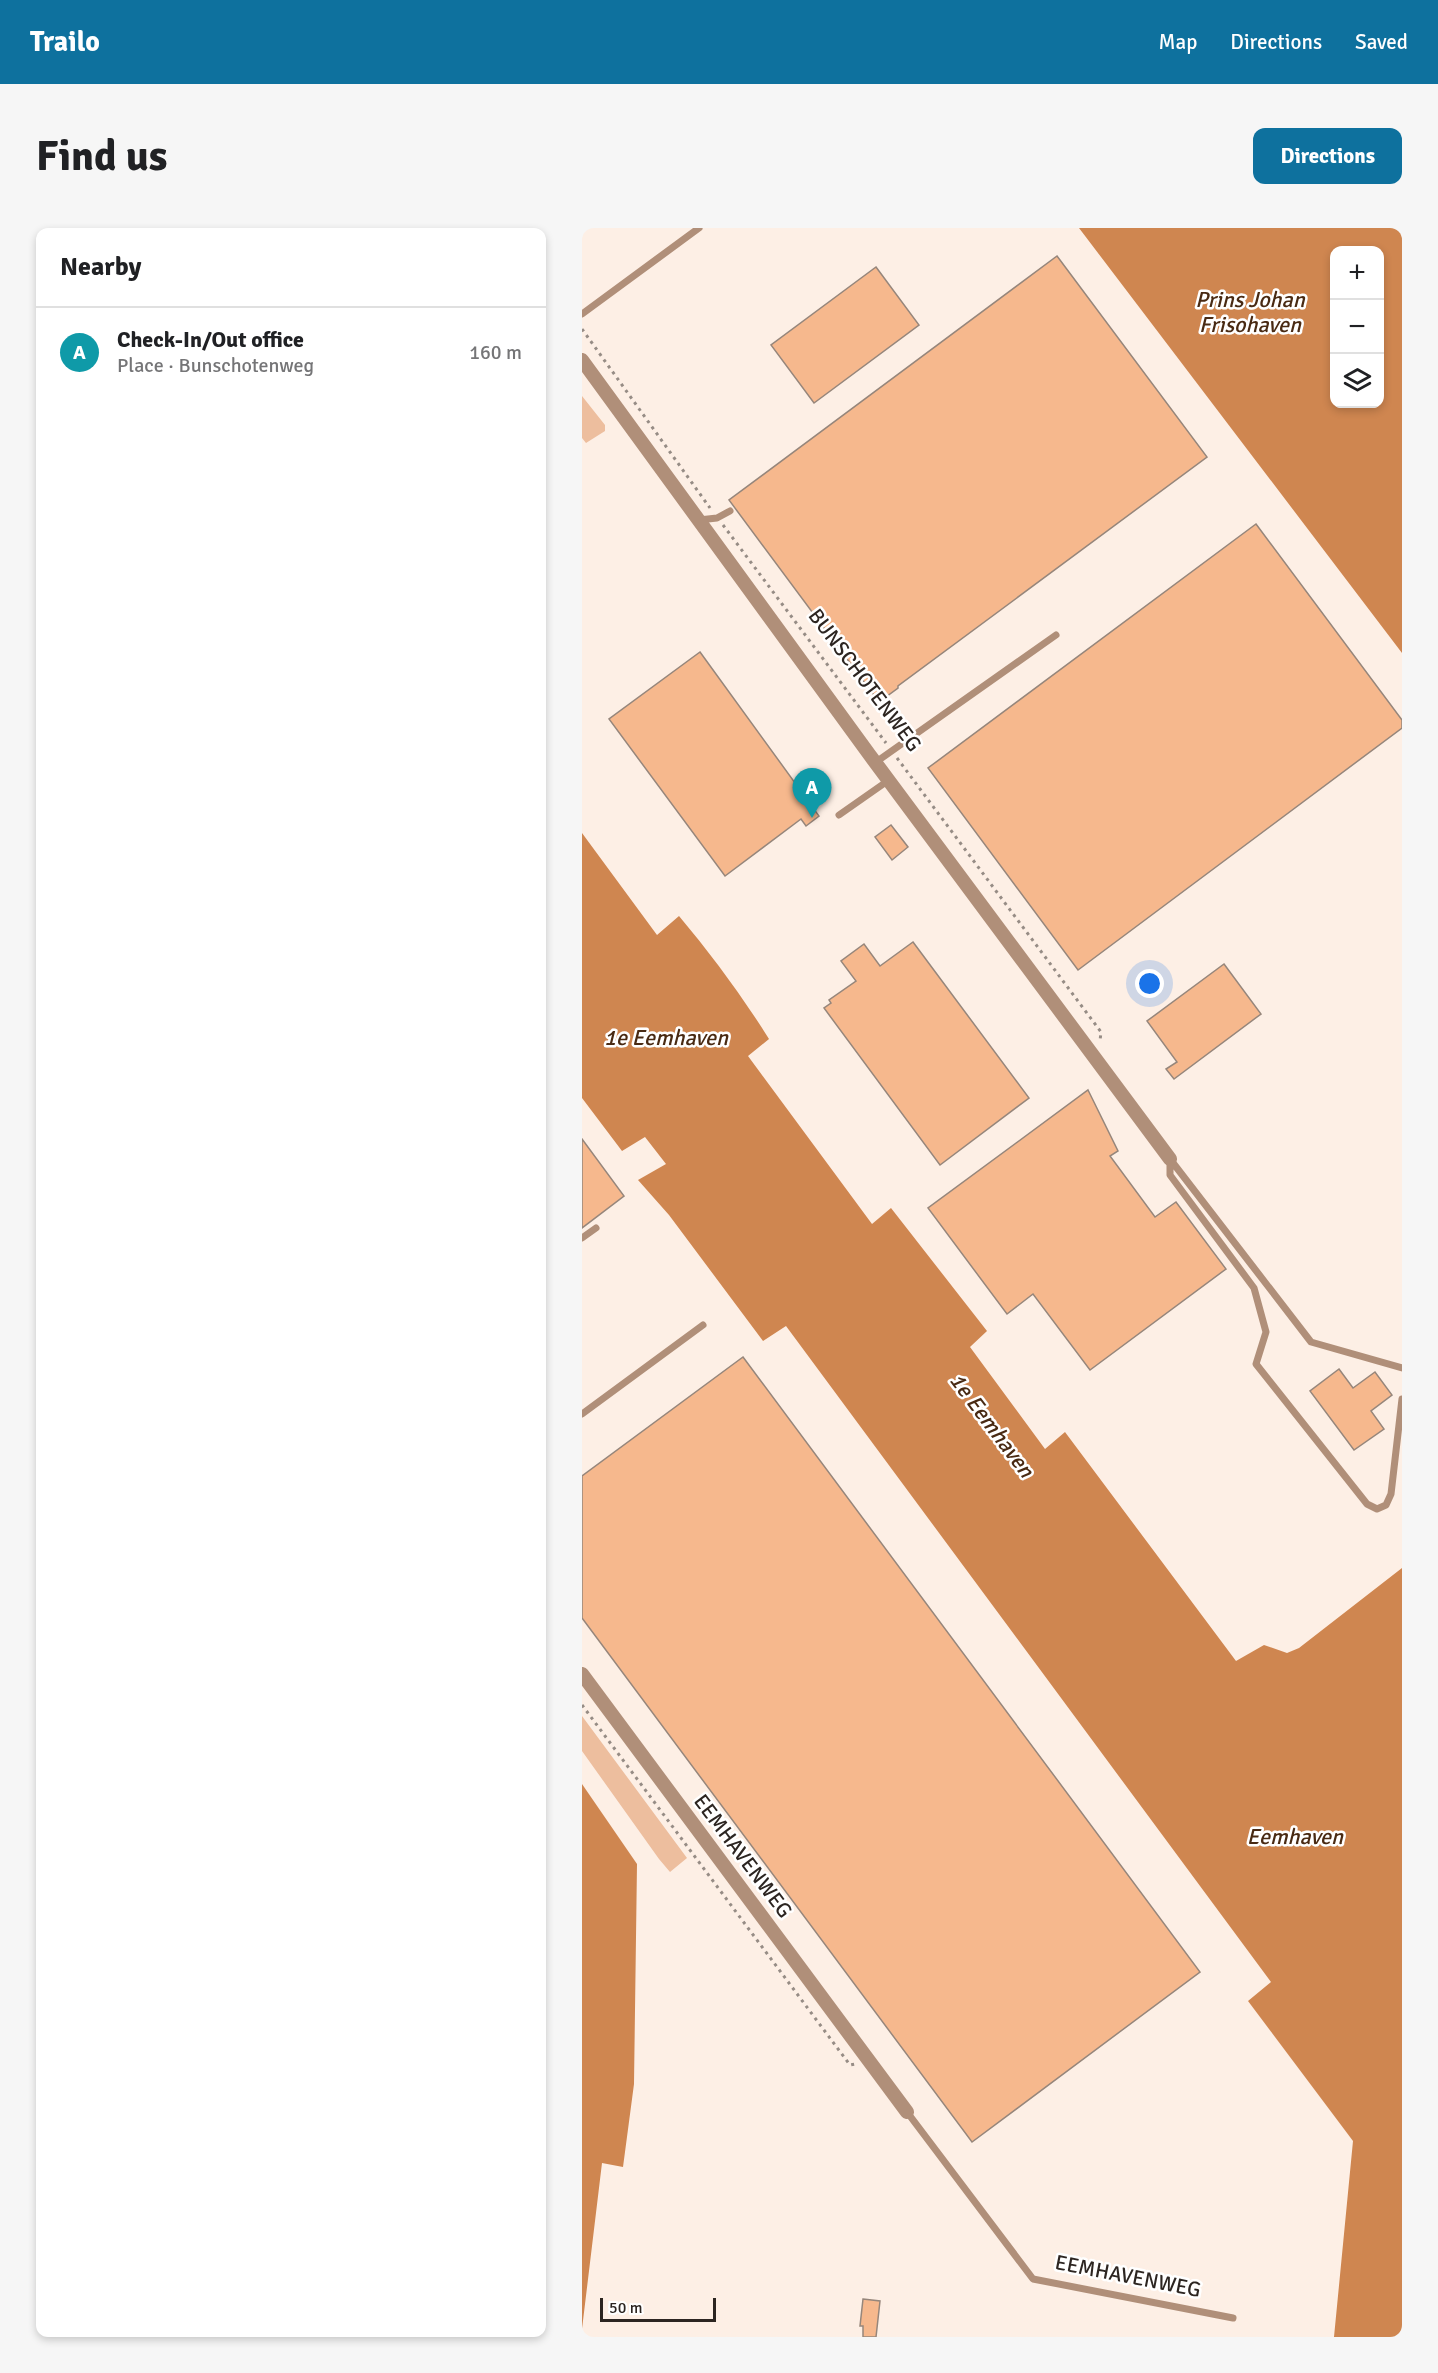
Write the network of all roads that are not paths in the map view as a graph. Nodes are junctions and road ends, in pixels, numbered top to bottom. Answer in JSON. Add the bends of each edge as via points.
{"nodes":[{"id":1,"x":699,"y":228,"type":"edge"},
{"id":2,"x":582,"y":314,"type":"edge"},
{"id":3,"x":582,"y":360,"type":"edge"},
{"id":4,"x":730,"y":511,"type":"dead end"},
{"id":5,"x":699,"y":520,"type":"junction"},
{"id":6,"x":1056,"y":635,"type":"dead end"},
{"id":7,"x":876,"y":762,"type":"junction"},
{"id":8,"x":889,"y":780,"type":"junction"},
{"id":9,"x":840,"y":815,"type":"dead end"},
{"id":10,"x":1170,"y":1160,"type":"junction"},
{"id":11,"x":596,"y":1228,"type":"dead end"},
{"id":12,"x":582,"y":1238,"type":"edge"},
{"id":13,"x":703,"y":1325,"type":"dead end"},
{"id":14,"x":1402,"y":1368,"type":"edge"},
{"id":15,"x":1402,"y":1400,"type":"edge"},
{"id":16,"x":582,"y":1414,"type":"edge"},
{"id":17,"x":582,"y":1674,"type":"edge"},
{"id":18,"x":907,"y":2112,"type":"joint"},
{"id":19,"x":1233,"y":2318,"type":"dead end"}],
"edges":[{"from":1,"to":2,"type":"lane"},
{"from":3,"to":5,"type":"street","name":"BUNSCHOTENWEG"},
{"from":4,"to":5,"type":"lane","via":[[717,518]]},
{"from":5,"to":7,"type":"street","name":"BUNSCHOTENWEG"},
{"from":6,"to":7,"type":"lane"},
{"from":7,"to":8,"type":"street","name":"BUNSCHOTENWEG"},
{"from":8,"to":9,"type":"lane"},
{"from":8,"to":10,"type":"street","name":"BUNSCHOTENWEG"},
{"from":10,"to":14,"type":"lane","via":[[1311,1342]]},
{"from":10,"to":15,"type":"lane","via":[[1170,1174],[1254,1288],[1266,1332],[1256,1364],[1367,1504],[1377,1509],[1386,1505],[1391,1494]]},
{"from":11,"to":12,"type":"lane"},
{"from":13,"to":16,"type":"lane"},
{"from":17,"to":18,"type":"street","name":"EEMHAVENWEG"},
{"from":18,"to":19,"type":"lane","name":"EEMHAVENWEG","via":[[1033,2279]]}]}
